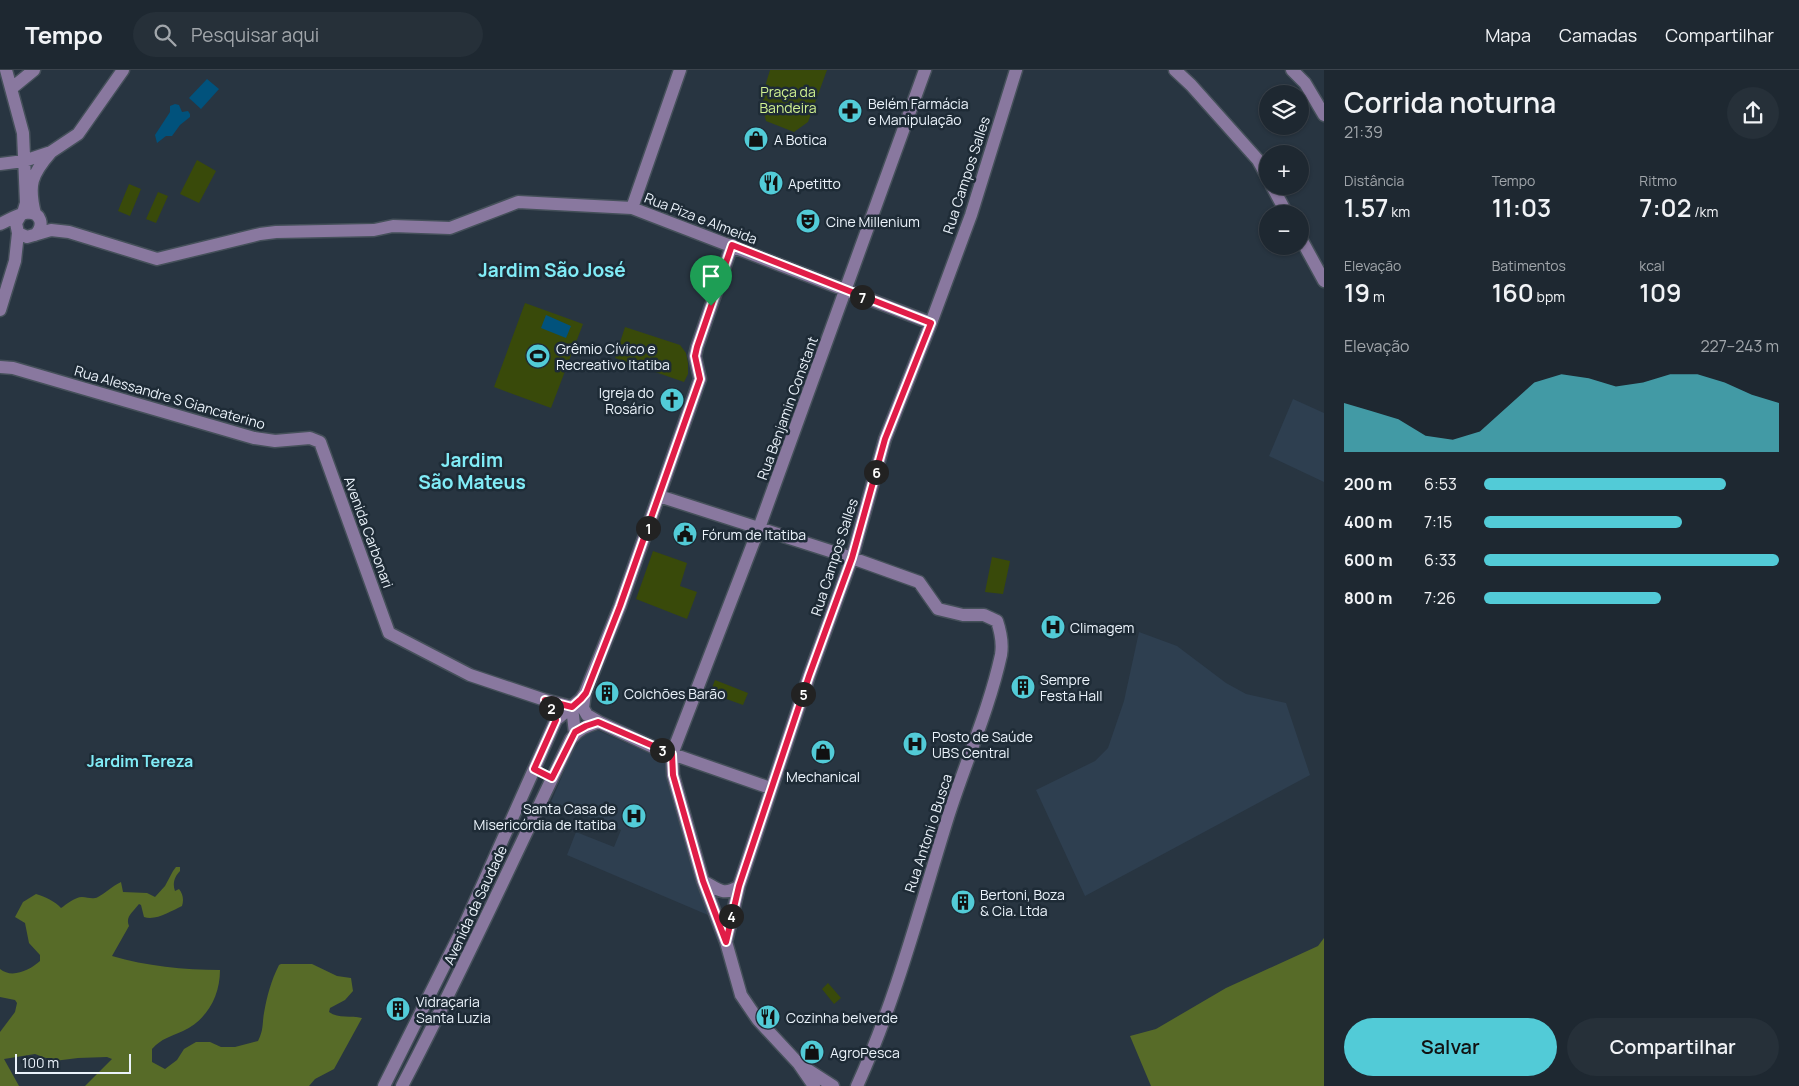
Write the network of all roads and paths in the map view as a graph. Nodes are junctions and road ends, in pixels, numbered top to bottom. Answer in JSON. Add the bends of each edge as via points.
{"nodes":[{"id":1,"x":6,"y":70,"type":"edge"},
{"id":2,"x":34,"y":70,"type":"edge"},
{"id":3,"x":123,"y":70,"type":"edge"},
{"id":4,"x":680,"y":70,"type":"edge"},
{"id":5,"x":926,"y":70,"type":"edge"},
{"id":6,"x":1016,"y":70,"type":"edge"},
{"id":7,"x":1175,"y":70,"type":"edge"},
{"id":8,"x":1292,"y":70,"type":"edge"},
{"id":9,"x":11,"y":86,"type":"junction"},
{"id":10,"x":1324,"y":115,"type":"edge"},
{"id":11,"x":23,"y":133,"type":"junction"},
{"id":12,"x":51,"y":152,"type":"junction"},
{"id":13,"x":24,"y":161,"type":"junction"},
{"id":14,"x":1259,"y":162,"type":"edge"},
{"id":15,"x":0,"y":164,"type":"edge"},
{"id":16,"x":632,"y":208,"type":"junction"},
{"id":17,"x":29,"y":215,"type":"junction"},
{"id":18,"x":0,"y":226,"type":"edge"},
{"id":19,"x":17,"y":232,"type":"junction"},
{"id":20,"x":69,"y":232,"type":"junction"},
{"id":21,"x":33,"y":236,"type":"junction"},
{"id":22,"x":732,"y":245,"type":"junction"},
{"id":23,"x":1309,"y":254,"type":"edge"},
{"id":24,"x":15,"y":261,"type":"junction"},
{"id":25,"x":1324,"y":281,"type":"edge"},
{"id":26,"x":846,"y":291,"type":"junction"},
{"id":27,"x":0,"y":310,"type":"edge"},
{"id":28,"x":931,"y":323,"type":"junction"},
{"id":29,"x":0,"y":359,"type":"edge"},
{"id":30,"x":0,"y":368,"type":"edge"},
{"id":31,"x":14,"y":368,"type":"junction"},
{"id":32,"x":320,"y":442,"type":"joint"},
{"id":33,"x":660,"y":496,"type":"junction"},
{"id":34,"x":759,"y":528,"type":"junction"},
{"id":35,"x":852,"y":558,"type":"junction"},
{"id":36,"x":586,"y":693,"type":"junction"},
{"id":37,"x":545,"y":700,"type":"junction"},
{"id":38,"x":572,"y":707,"type":"junction"},
{"id":39,"x":556,"y":720,"type":"junction"},
{"id":40,"x":598,"y":722,"type":"junction"},
{"id":41,"x":575,"y":732,"type":"junction"},
{"id":42,"x":672,"y":754,"type":"junction"},
{"id":43,"x":534,"y":769,"type":"junction"},
{"id":44,"x":552,"y":778,"type":"junction"},
{"id":45,"x":770,"y":788,"type":"junction"},
{"id":46,"x":703,"y":881,"type":"junction"},
{"id":47,"x":739,"y":886,"type":"junction"},
{"id":48,"x":726,"y":942,"type":"junction"},
{"id":49,"x":414,"y":1028,"type":"junction"},
{"id":50,"x":428,"y":1036,"type":"junction"},
{"id":51,"x":799,"y":1064,"type":"junction"},
{"id":52,"x":384,"y":1086,"type":"edge"},
{"id":53,"x":402,"y":1086,"type":"edge"},
{"id":54,"x":814,"y":1086,"type":"edge"},
{"id":55,"x":833,"y":1086,"type":"edge"},
{"id":56,"x":857,"y":1086,"type":"edge"}],
"edges":[{"from":1,"to":9,"type":"main road"},
{"from":2,"to":9,"type":"main road"},
{"from":3,"to":12,"type":"main road","via":[[78,134]]},
{"from":4,"to":16,"type":"main road"},
{"from":5,"to":26,"type":"main road","name":"Rua Benjamin Constant"},
{"from":6,"to":28,"type":"main road","name":"Rua Campos Salles","via":[[971,215]]},
{"from":7,"to":14,"type":"main road"},
{"from":8,"to":10,"type":"main road"},
{"from":9,"to":11,"type":"main road"},
{"from":11,"to":12,"type":"main road","via":[[35,149]]},
{"from":11,"to":13,"type":"main road"},
{"from":12,"to":13,"type":"main road"},
{"from":12,"to":17,"type":"main road","via":[[41,164],[32,185]]},
{"from":13,"to":15,"type":"main road"},
{"from":13,"to":17,"type":"main road"},
{"from":16,"to":20,"type":"main road","name":"Rua Piza e Almeida","via":[[518,202],[450,228],[393,226],[374,230],[276,232],[157,259]]},
{"from":16,"to":22,"type":"main road","name":"Rua Piza e Almeida"},
{"from":17,"to":18,"type":"main road"},
{"from":17,"to":19,"type":"main road","via":[[16,223]]},
{"from":17,"to":20,"type":"main road"},
{"from":17,"to":21,"type":"main road","via":[[40,221],[40,229]]},
{"from":18,"to":19,"type":"main road"},
{"from":19,"to":21,"type":"main road"},
{"from":19,"to":24,"type":"main road"},
{"from":20,"to":21,"type":"main road","via":[[51,230]]},
{"from":21,"to":24,"type":"main road"},
{"from":22,"to":26,"type":"main road","name":"Rua Piza e Almeida"},
{"from":22,"to":33,"type":"main road","via":[[697,347],[695,356],[700,379]]},
{"from":23,"to":25,"type":"main road"},
{"from":24,"to":27,"type":"main road"},
{"from":26,"to":28,"type":"main road","name":"Rua Piza e Almeida"},
{"from":26,"to":34,"type":"main road","name":"Rua Benjamin Constant"},
{"from":28,"to":35,"type":"main road","name":"Rua Campos Salles","via":[[885,439]]},
{"from":29,"to":31,"type":"main road","name":"Rua Alessandre S Giancaterino"},
{"from":30,"to":31,"type":"main road","name":"Rua Alessandre S Giancaterino"},
{"from":31,"to":32,"type":"main road","name":"Rua Alessandre S Giancaterino","via":[[254,438],[275,441],[310,438]]},
{"from":32,"to":37,"type":"main road","name":"Avenida Carbonari","via":[[389,633],[470,675]]},
{"from":33,"to":34,"type":"main road","name":"Rua Antoni o Busca"},
{"from":33,"to":36,"type":"main road"},
{"from":34,"to":35,"type":"main road","name":"Rua Antoni o Busca"},
{"from":34,"to":42,"type":"main road","name":"Rua Benjamin Constant"},
{"from":35,"to":45,"type":"main road","name":"Rua Campos Salles"},
{"from":35,"to":56,"type":"main road","name":"Rua Antoni o Busca","via":[[919,582],[938,609],[963,615],[984,615],[997,621],[1002,637],[990,692],[886,1016]]},
{"from":36,"to":38,"type":"main road"},
{"from":36,"to":40,"type":"main road","via":[[583,708],[586,715]]},
{"from":37,"to":38,"type":"main road"},
{"from":37,"to":39,"type":"main road"},
{"from":38,"to":39,"type":"main road"},
{"from":38,"to":41,"type":"main road"},
{"from":39,"to":43,"type":"main road","name":"Avenida da Saudade"},
{"from":40,"to":41,"type":"main road"},
{"from":40,"to":42,"type":"main road"},
{"from":41,"to":44,"type":"main road","name":"Avenida da Saudade"},
{"from":42,"to":45,"type":"main road"},
{"from":42,"to":46,"type":"main road","via":[[673,775]]},
{"from":43,"to":44,"type":"main road"},
{"from":43,"to":49,"type":"main road","name":"Avenida da Saudade"},
{"from":44,"to":50,"type":"main road","name":"Avenida da Saudade"},
{"from":45,"to":47,"type":"main road","name":"Rua Campos Salles"},
{"from":46,"to":47,"type":"main road","via":[[725,892]]},
{"from":46,"to":48,"type":"main road"},
{"from":47,"to":48,"type":"main road","name":"Rua Campos Salles"},
{"from":48,"to":51,"type":"main road","via":[[741,995],[758,1020]]},
{"from":49,"to":50,"type":"main road"},
{"from":49,"to":52,"type":"main road","name":"Avenida da Saudade"},
{"from":50,"to":53,"type":"main road","name":"Avenida da Saudade"},
{"from":51,"to":54,"type":"main road"},
{"from":51,"to":55,"type":"main road"}]}
